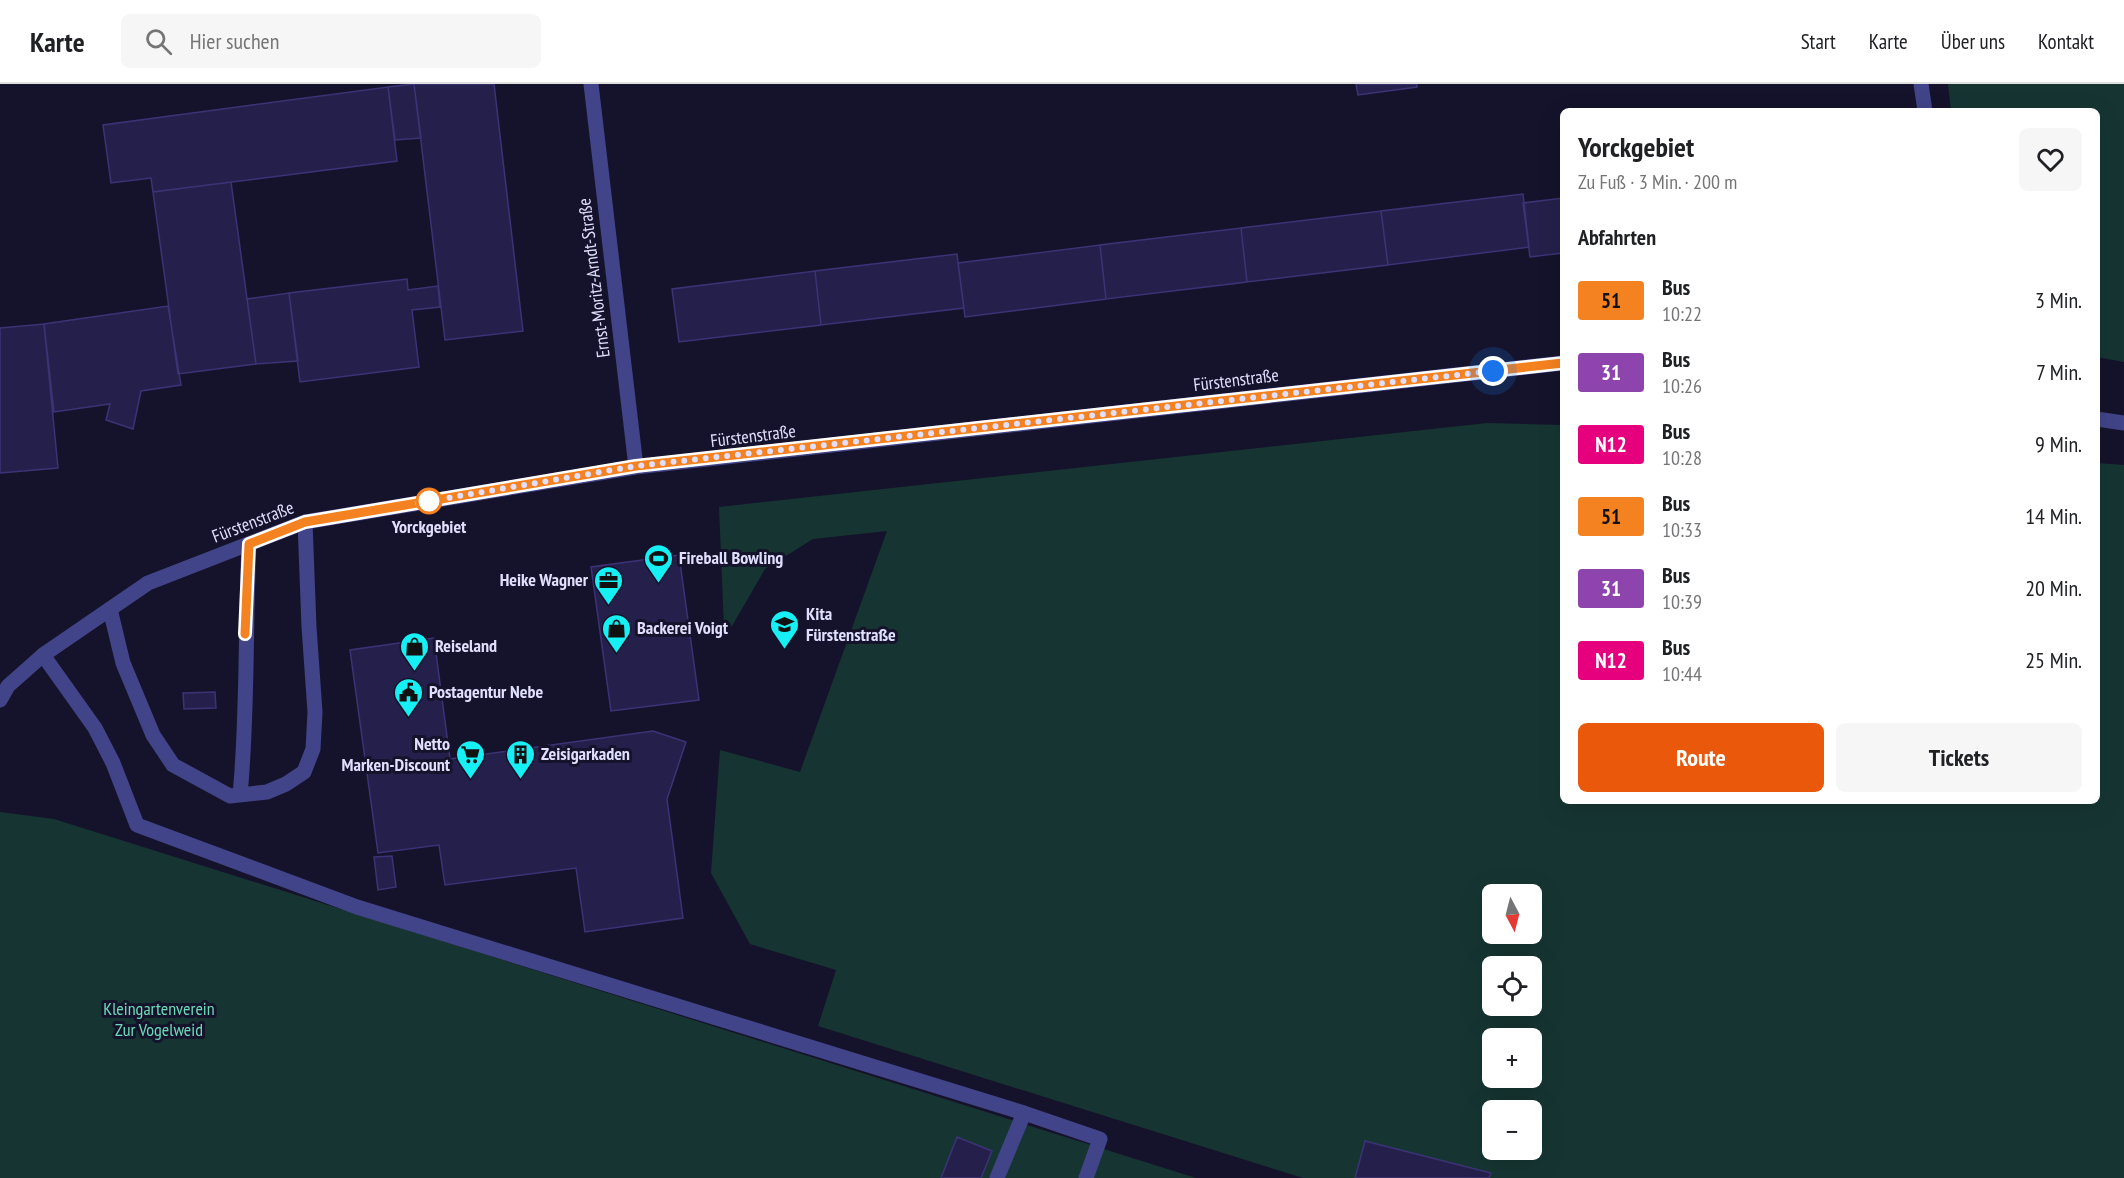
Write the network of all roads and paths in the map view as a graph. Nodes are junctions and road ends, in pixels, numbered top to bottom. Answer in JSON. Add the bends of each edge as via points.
{"nodes":[{"id":1,"x":591,"y":84,"type":"edge"},
{"id":2,"x":1921,"y":84,"type":"edge"},
{"id":3,"x":1924,"y":108,"type":"edge"},
{"id":4,"x":1560,"y":363,"type":"edge"},
{"id":5,"x":2100,"y":419,"type":"edge"},
{"id":6,"x":2124,"y":423,"type":"edge"},
{"id":7,"x":636,"y":466,"type":"junction"},
{"id":8,"x":305,"y":522,"type":"junction"},
{"id":9,"x":249,"y":544,"type":"junction"},
{"id":10,"x":110,"y":609,"type":"junction"},
{"id":11,"x":43,"y":655,"type":"junction"},
{"id":12,"x":3,"y":689,"type":"edge"},
{"id":13,"x":240,"y":795,"type":"junction"},
{"id":14,"x":1024,"y":1113,"type":"junction"},
{"id":15,"x":997,"y":1178,"type":"edge"},
{"id":16,"x":1086,"y":1178,"type":"edge"}],
"edges":[{"from":1,"to":7,"type":"street","name":"Ernst-Moritz-Arndt-Straße"},
{"from":2,"to":3,"type":"street"},
{"from":4,"to":7,"type":"street","name":"Fürstenstraße"},
{"from":5,"to":6,"type":"street"},
{"from":7,"to":8,"type":"street","name":"Fürstenstraße"},
{"from":8,"to":9,"type":"street","name":"Fürstenstraße"},
{"from":8,"to":13,"type":"street","via":[[315,712],[313,749],[304,772],[286,784],[267,792]]},
{"from":9,"to":10,"type":"street","name":"Fürstenstraße","via":[[148,583]]},
{"from":9,"to":13,"type":"street","via":[[246,732]]},
{"from":10,"to":11,"type":"street","name":"Fürstenstraße"},
{"from":10,"to":13,"type":"street","via":[[123,663],[153,735],[173,765],[230,796]]},
{"from":11,"to":12,"type":"street","name":"Fürstenstraße"},
{"from":11,"to":14,"type":"street","via":[[95,728],[113,762],[137,825],[357,906]]},
{"from":14,"to":15,"type":"street"},
{"from":14,"to":16,"type":"street","via":[[1100,1139]]}]}
